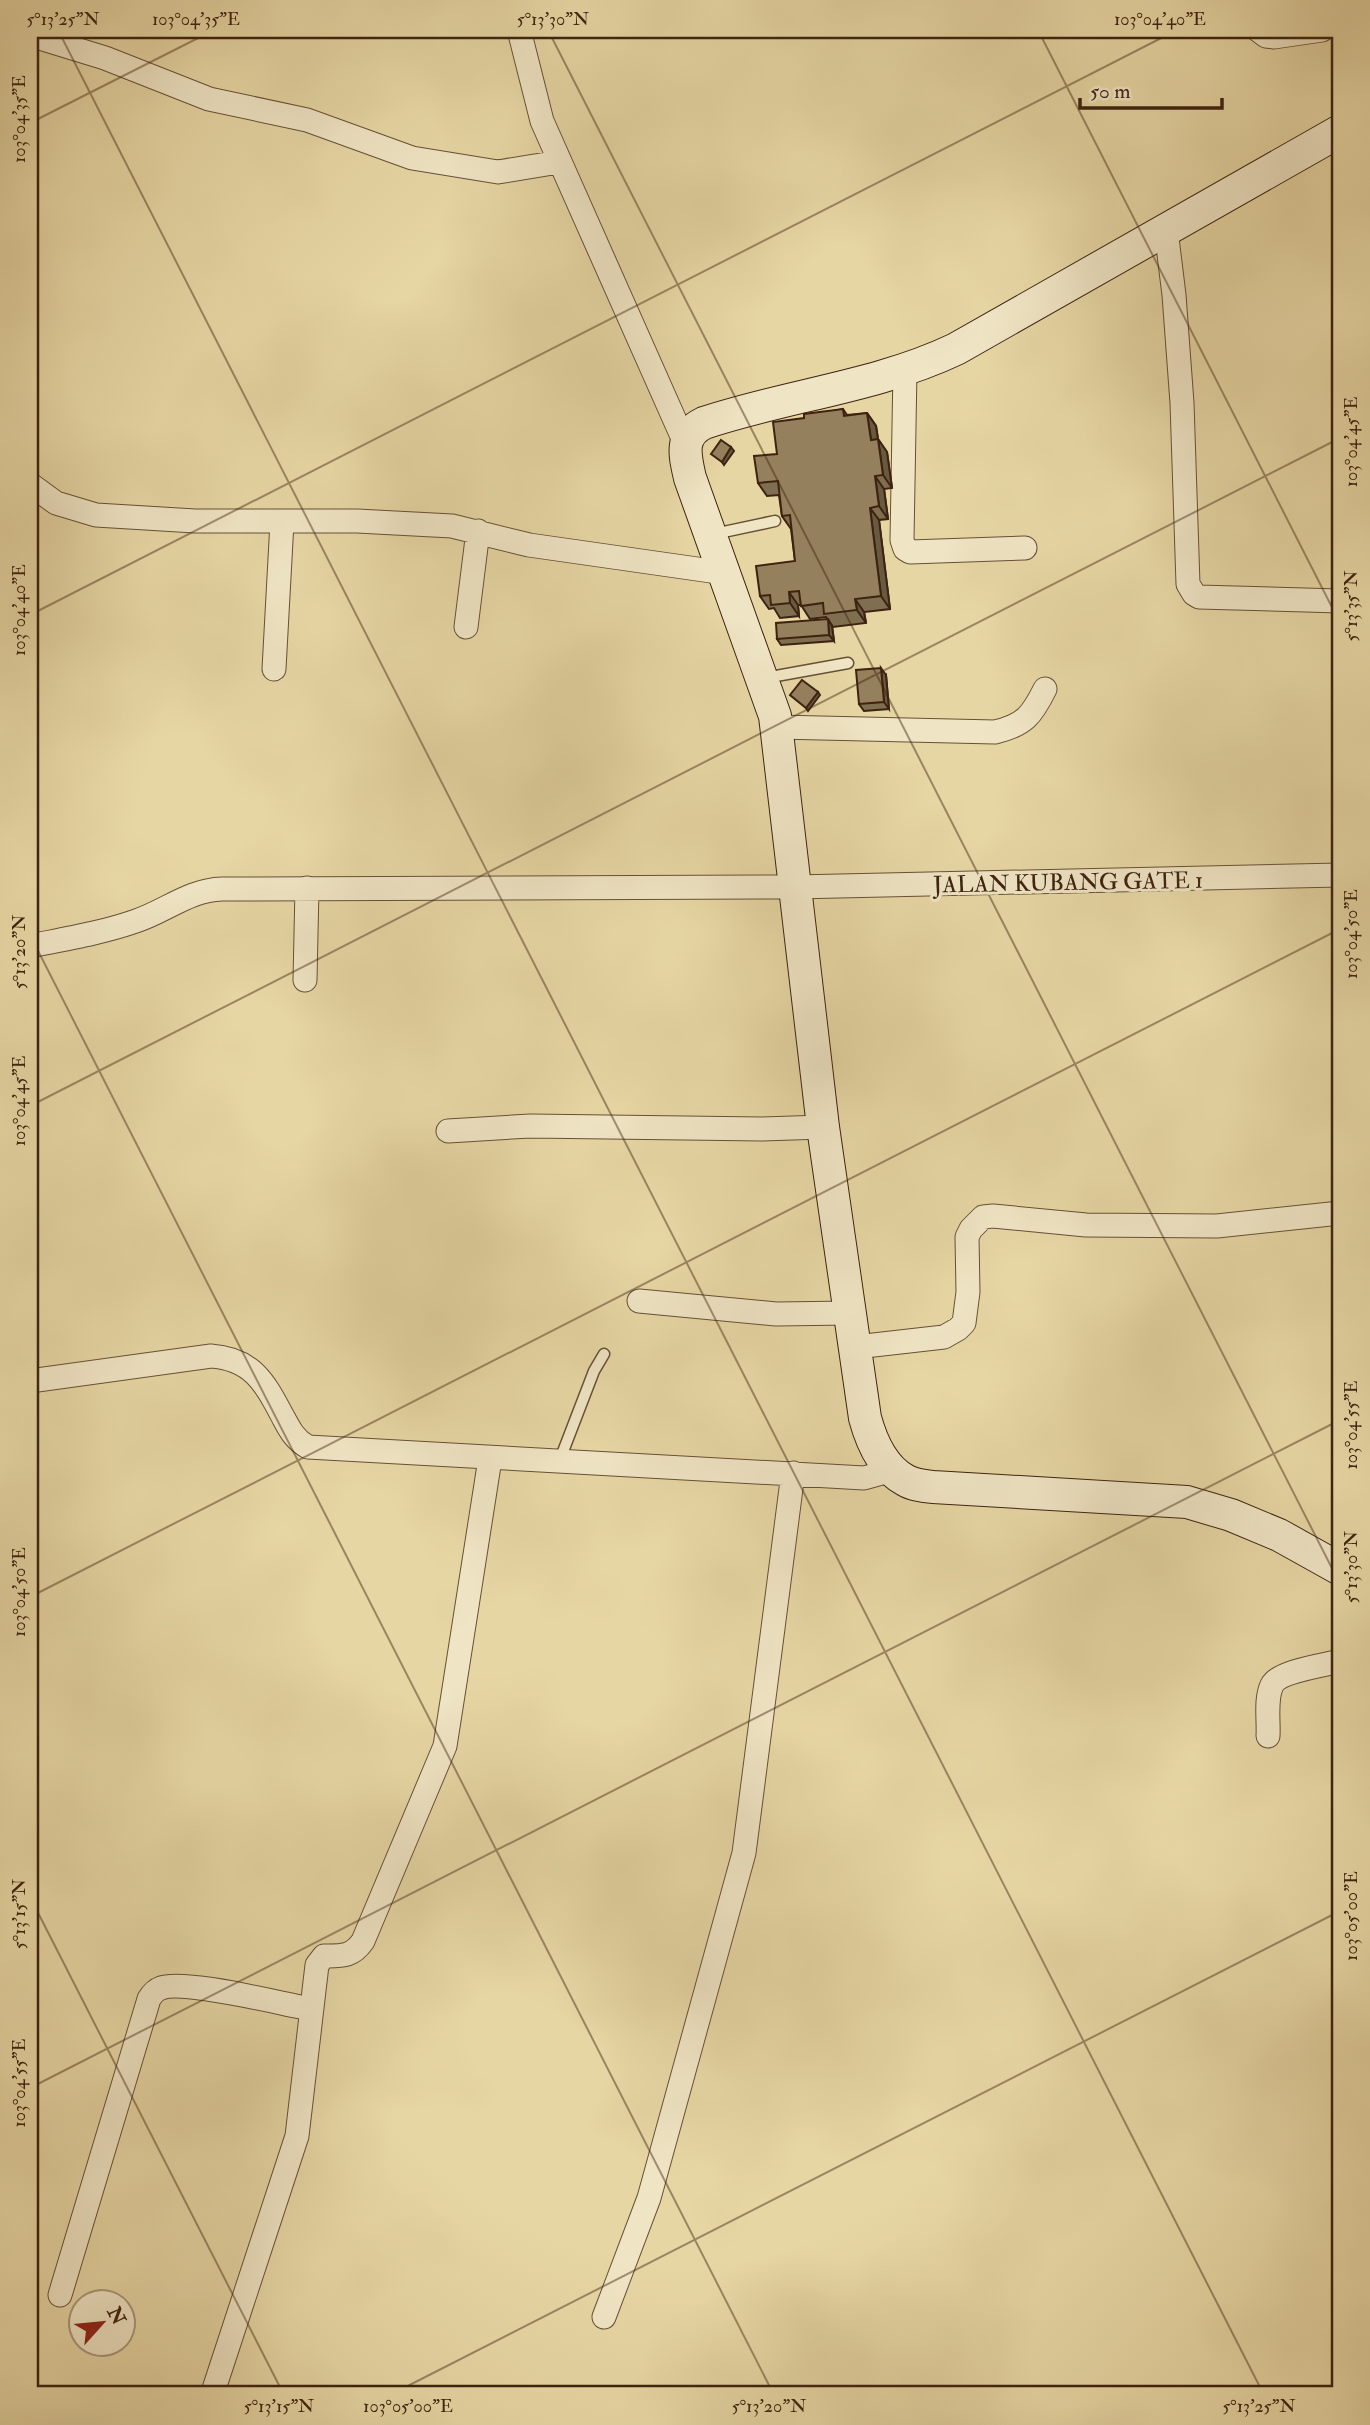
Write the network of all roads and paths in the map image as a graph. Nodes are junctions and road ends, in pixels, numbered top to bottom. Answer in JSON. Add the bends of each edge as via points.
{"nodes":[{"id":1,"x":519,"y":30,"type":"edge"},
{"id":2,"x":1258,"y":30,"type":"edge"},
{"id":3,"x":1322,"y":30,"type":"edge"},
{"id":4,"x":30,"y":35,"type":"edge"},
{"id":5,"x":1340,"y":131,"type":"edge"},
{"id":6,"x":559,"y":162,"type":"junction"},
{"id":7,"x":1166,"y":230,"type":"junction"},
{"id":8,"x":905,"y":370,"type":"junction"},
{"id":9,"x":685,"y":443,"type":"junction"},
{"id":10,"x":30,"y":484,"type":"edge"},
{"id":11,"x":775,"y":521,"type":"dead end"},
{"id":12,"x":282,"y":522,"type":"junction"},
{"id":13,"x":478,"y":531,"type":"junction"},
{"id":14,"x":711,"y":535,"type":"junction"},
{"id":15,"x":1025,"y":548,"type":"dead end"},
{"id":16,"x":725,"y":573,"type":"junction"},
{"id":17,"x":1340,"y":601,"type":"edge"},
{"id":18,"x":466,"y":627,"type":"dead end"},
{"id":19,"x":848,"y":663,"type":"dead end"},
{"id":20,"x":274,"y":669,"type":"dead end"},
{"id":21,"x":762,"y":678,"type":"junction"},
{"id":22,"x":1045,"y":689,"type":"dead end"},
{"id":23,"x":777,"y":727,"type":"junction"},
{"id":24,"x":1340,"y":875,"type":"edge"},
{"id":25,"x":795,"y":887,"type":"junction"},
{"id":26,"x":307,"y":888,"type":"junction"},
{"id":27,"x":30,"y":946,"type":"edge"},
{"id":28,"x":305,"y":980,"type":"dead end"},
{"id":29,"x":823,"y":1127,"type":"junction"},
{"id":30,"x":448,"y":1131,"type":"dead end"},
{"id":31,"x":1340,"y":1213,"type":"edge"},
{"id":32,"x":639,"y":1301,"type":"dead end"},
{"id":33,"x":850,"y":1313,"type":"junction"},
{"id":34,"x":856,"y":1347,"type":"junction"},
{"id":35,"x":604,"y":1353,"type":"dead end"},
{"id":36,"x":30,"y":1381,"type":"edge"},
{"id":37,"x":490,"y":1459,"type":"junction"},
{"id":38,"x":559,"y":1462,"type":"junction"},
{"id":39,"x":893,"y":1470,"type":"junction"},
{"id":40,"x":793,"y":1473,"type":"junction"},
{"id":41,"x":1340,"y":1569,"type":"edge"},
{"id":42,"x":1340,"y":1661,"type":"edge"},
{"id":43,"x":1268,"y":1736,"type":"dead end"},
{"id":44,"x":311,"y":2009,"type":"junction"},
{"id":45,"x":60,"y":2295,"type":"dead end"},
{"id":46,"x":604,"y":2317,"type":"dead end"},
{"id":47,"x":212,"y":2395,"type":"edge"}],
"edges":[{"from":1,"to":6,"type":"street","via":[[538,110]]},
{"from":2,"to":3,"type":"street","via":[[1274,37]]},
{"from":4,"to":6,"type":"street","via":[[105,58],[209,99],[307,120],[412,158],[498,172]]},
{"from":5,"to":7,"type":"street"},
{"from":6,"to":9,"type":"street"},
{"from":7,"to":8,"type":"street","via":[[956,349]]},
{"from":7,"to":17,"type":"street","via":[[1182,403],[1188,584],[1199,597]]},
{"from":8,"to":9,"type":"street","via":[[712,420],[697,426]]},
{"from":8,"to":15,"type":"street","via":[[905,549]]},
{"from":9,"to":14,"type":"street","via":[[690,478]]},
{"from":10,"to":12,"type":"street","via":[[57,503],[96,515]]},
{"from":11,"to":14,"type":"lane"},
{"from":12,"to":13,"type":"street","via":[[416,523]]},
{"from":12,"to":20,"type":"street"},
{"from":13,"to":16,"type":"street","via":[[529,545]]},
{"from":13,"to":18,"type":"street"},
{"from":14,"to":16,"type":"street"},
{"from":16,"to":21,"type":"street"},
{"from":19,"to":21,"type":"lane"},
{"from":21,"to":23,"type":"street"},
{"from":22,"to":23,"type":"street","via":[[1025,721],[995,732]]},
{"from":23,"to":25,"type":"street"},
{"from":24,"to":25,"type":"street","name":"JALAN KUBANG GATE 1"},
{"from":25,"to":26,"type":"street","name":"JALAN KUBANG GATE 1"},
{"from":25,"to":29,"type":"street"},
{"from":26,"to":27,"type":"street","name":"JALAN KUBANG GATE 1","via":[[208,889],[140,920]]},
{"from":26,"to":28,"type":"street"},
{"from":29,"to":30,"type":"street","via":[[530,1126]]},
{"from":29,"to":33,"type":"street"},
{"from":31,"to":34,"type":"street","via":[[1217,1226],[1086,1225],[1004,1215],[983,1217],[967,1237],[968,1292],[964,1322],[958,1329],[944,1337]]},
{"from":32,"to":33,"type":"street","via":[[776,1314]]},
{"from":33,"to":34,"type":"street"},
{"from":34,"to":39,"type":"street","via":[[870,1435]]},
{"from":35,"to":38,"type":"lane"},
{"from":36,"to":37,"type":"street","via":[[230,1357],[258,1377],[298,1442],[308,1447]]},
{"from":37,"to":38,"type":"street"},
{"from":37,"to":44,"type":"street","via":[[442,1757],[363,1941],[347,1956],[324,1956],[317,1965]]},
{"from":38,"to":40,"type":"street"},
{"from":39,"to":40,"type":"street","via":[[864,1478]]},
{"from":39,"to":41,"type":"street","via":[[906,1481],[933,1487],[1187,1502],[1279,1535]]},
{"from":40,"to":46,"type":"street","via":[[744,1853],[649,2198]]},
{"from":42,"to":43,"type":"street","via":[[1276,1680],[1269,1694]]},
{"from":44,"to":45,"type":"street","via":[[187,1986],[164,1987],[153,1993]]},
{"from":44,"to":47,"type":"street","via":[[297,2136]]}]}
